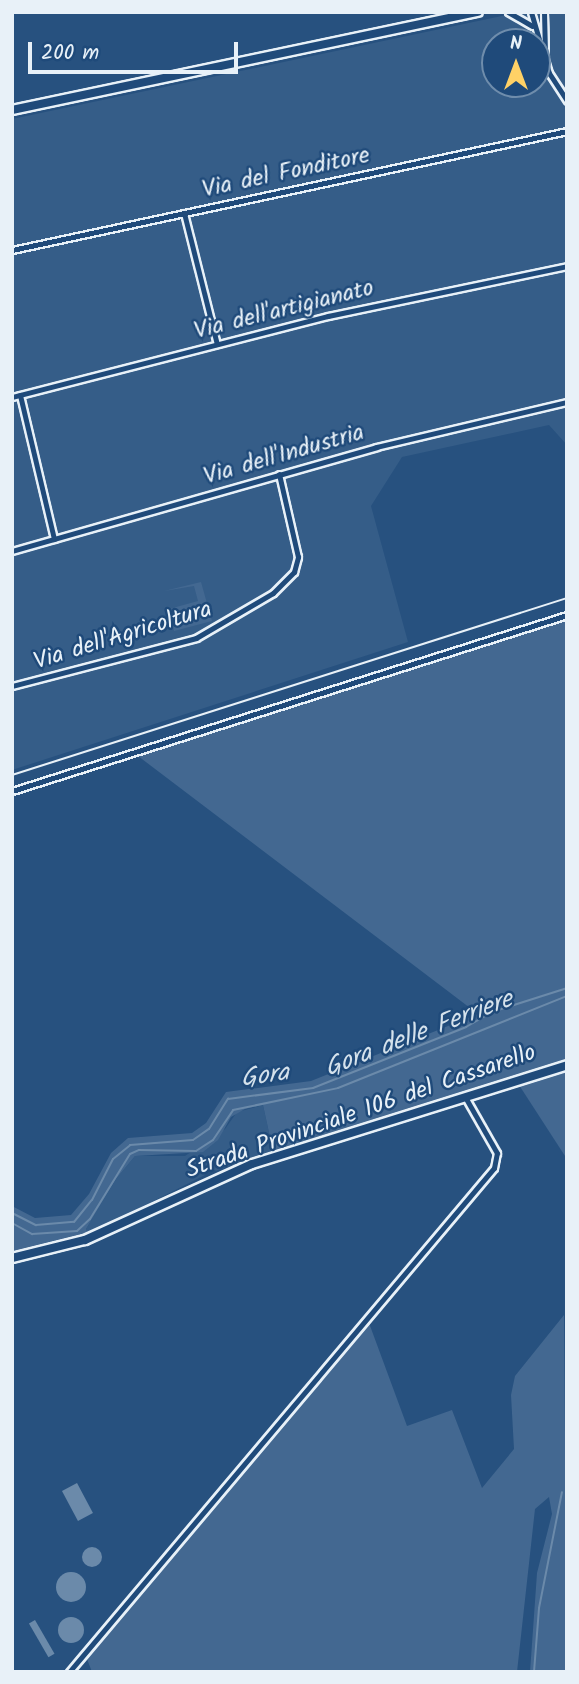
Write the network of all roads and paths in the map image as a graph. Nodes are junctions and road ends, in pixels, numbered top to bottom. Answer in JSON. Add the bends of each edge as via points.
{"nodes":[{"id":1,"x":478,"y":12,"type":"edge"},
{"id":2,"x":508,"y":12,"type":"edge"},
{"id":3,"x":531,"y":12,"type":"edge"},
{"id":4,"x":544,"y":12,"type":"edge"},
{"id":5,"x":551,"y":12,"type":"edge"},
{"id":6,"x":545,"y":24,"type":"junction"},
{"id":7,"x":533,"y":27,"type":"joint"},
{"id":8,"x":545,"y":28,"type":"edge"},
{"id":9,"x":551,"y":79,"type":"edge"},
{"id":10,"x":567,"y":101,"type":"edge"},
{"id":11,"x":12,"y":110,"type":"edge"},
{"id":12,"x":567,"y":131,"type":"edge"},
{"id":13,"x":184,"y":213,"type":"junction"},
{"id":14,"x":12,"y":250,"type":"edge"},
{"id":15,"x":567,"y":266,"type":"edge"},
{"id":16,"x":217,"y":344,"type":"junction"},
{"id":17,"x":20,"y":395,"type":"junction"},
{"id":18,"x":12,"y":397,"type":"edge"},
{"id":19,"x":567,"y":402,"type":"edge"},
{"id":20,"x":279,"y":474,"type":"junction"},
{"id":21,"x":54,"y":539,"type":"junction"},
{"id":22,"x":12,"y":551,"type":"edge"},
{"id":23,"x":567,"y":615,"type":"edge"},
{"id":24,"x":12,"y":686,"type":"edge"},
{"id":25,"x":12,"y":791,"type":"edge"},
{"id":26,"x":567,"y":1065,"type":"edge"},
{"id":27,"x":464,"y":1097,"type":"junction"},
{"id":28,"x":12,"y":1258,"type":"edge"},
{"id":29,"x":69,"y":1672,"type":"edge"}],
"edges":[{"from":1,"to":11,"type":"street"},
{"from":2,"to":7,"type":"street"},
{"from":3,"to":7,"type":"street"},
{"from":4,"to":6,"type":"street"},
{"from":5,"to":6,"type":"street"},
{"from":6,"to":8,"type":"street"},
{"from":9,"to":10,"type":"street"},
{"from":12,"to":13,"type":"street","name":"Via del Fonditore"},
{"from":13,"to":14,"type":"street","name":"Via del Fonditore"},
{"from":13,"to":16,"type":"street"},
{"from":15,"to":16,"type":"street","name":"Via dell'artigianato"},
{"from":16,"to":17,"type":"street","name":"Via dell'artigianato"},
{"from":17,"to":18,"type":"street","name":"Via dell'artigianato"},
{"from":17,"to":21,"type":"street"},
{"from":19,"to":20,"type":"street","name":"Via dell'Industria"},
{"from":20,"to":21,"type":"street","name":"Via dell'Industria"},
{"from":20,"to":24,"type":"street","name":"Via dell'Agricoltura","via":[[298,558],[294,572],[273,593],[196,638]]},
{"from":21,"to":22,"type":"street","name":"Via dell'Industria"},
{"from":23,"to":25,"type":"street"},
{"from":26,"to":27,"type":"street","name":"Strada Provinciale 106 del Cassarello"},
{"from":27,"to":28,"type":"street","name":"Strada Provinciale 106 del Cassarello","via":[[241,1168],[85,1240]]},
{"from":27,"to":29,"type":"street","via":[[497,1153],[494,1168]]}]}
